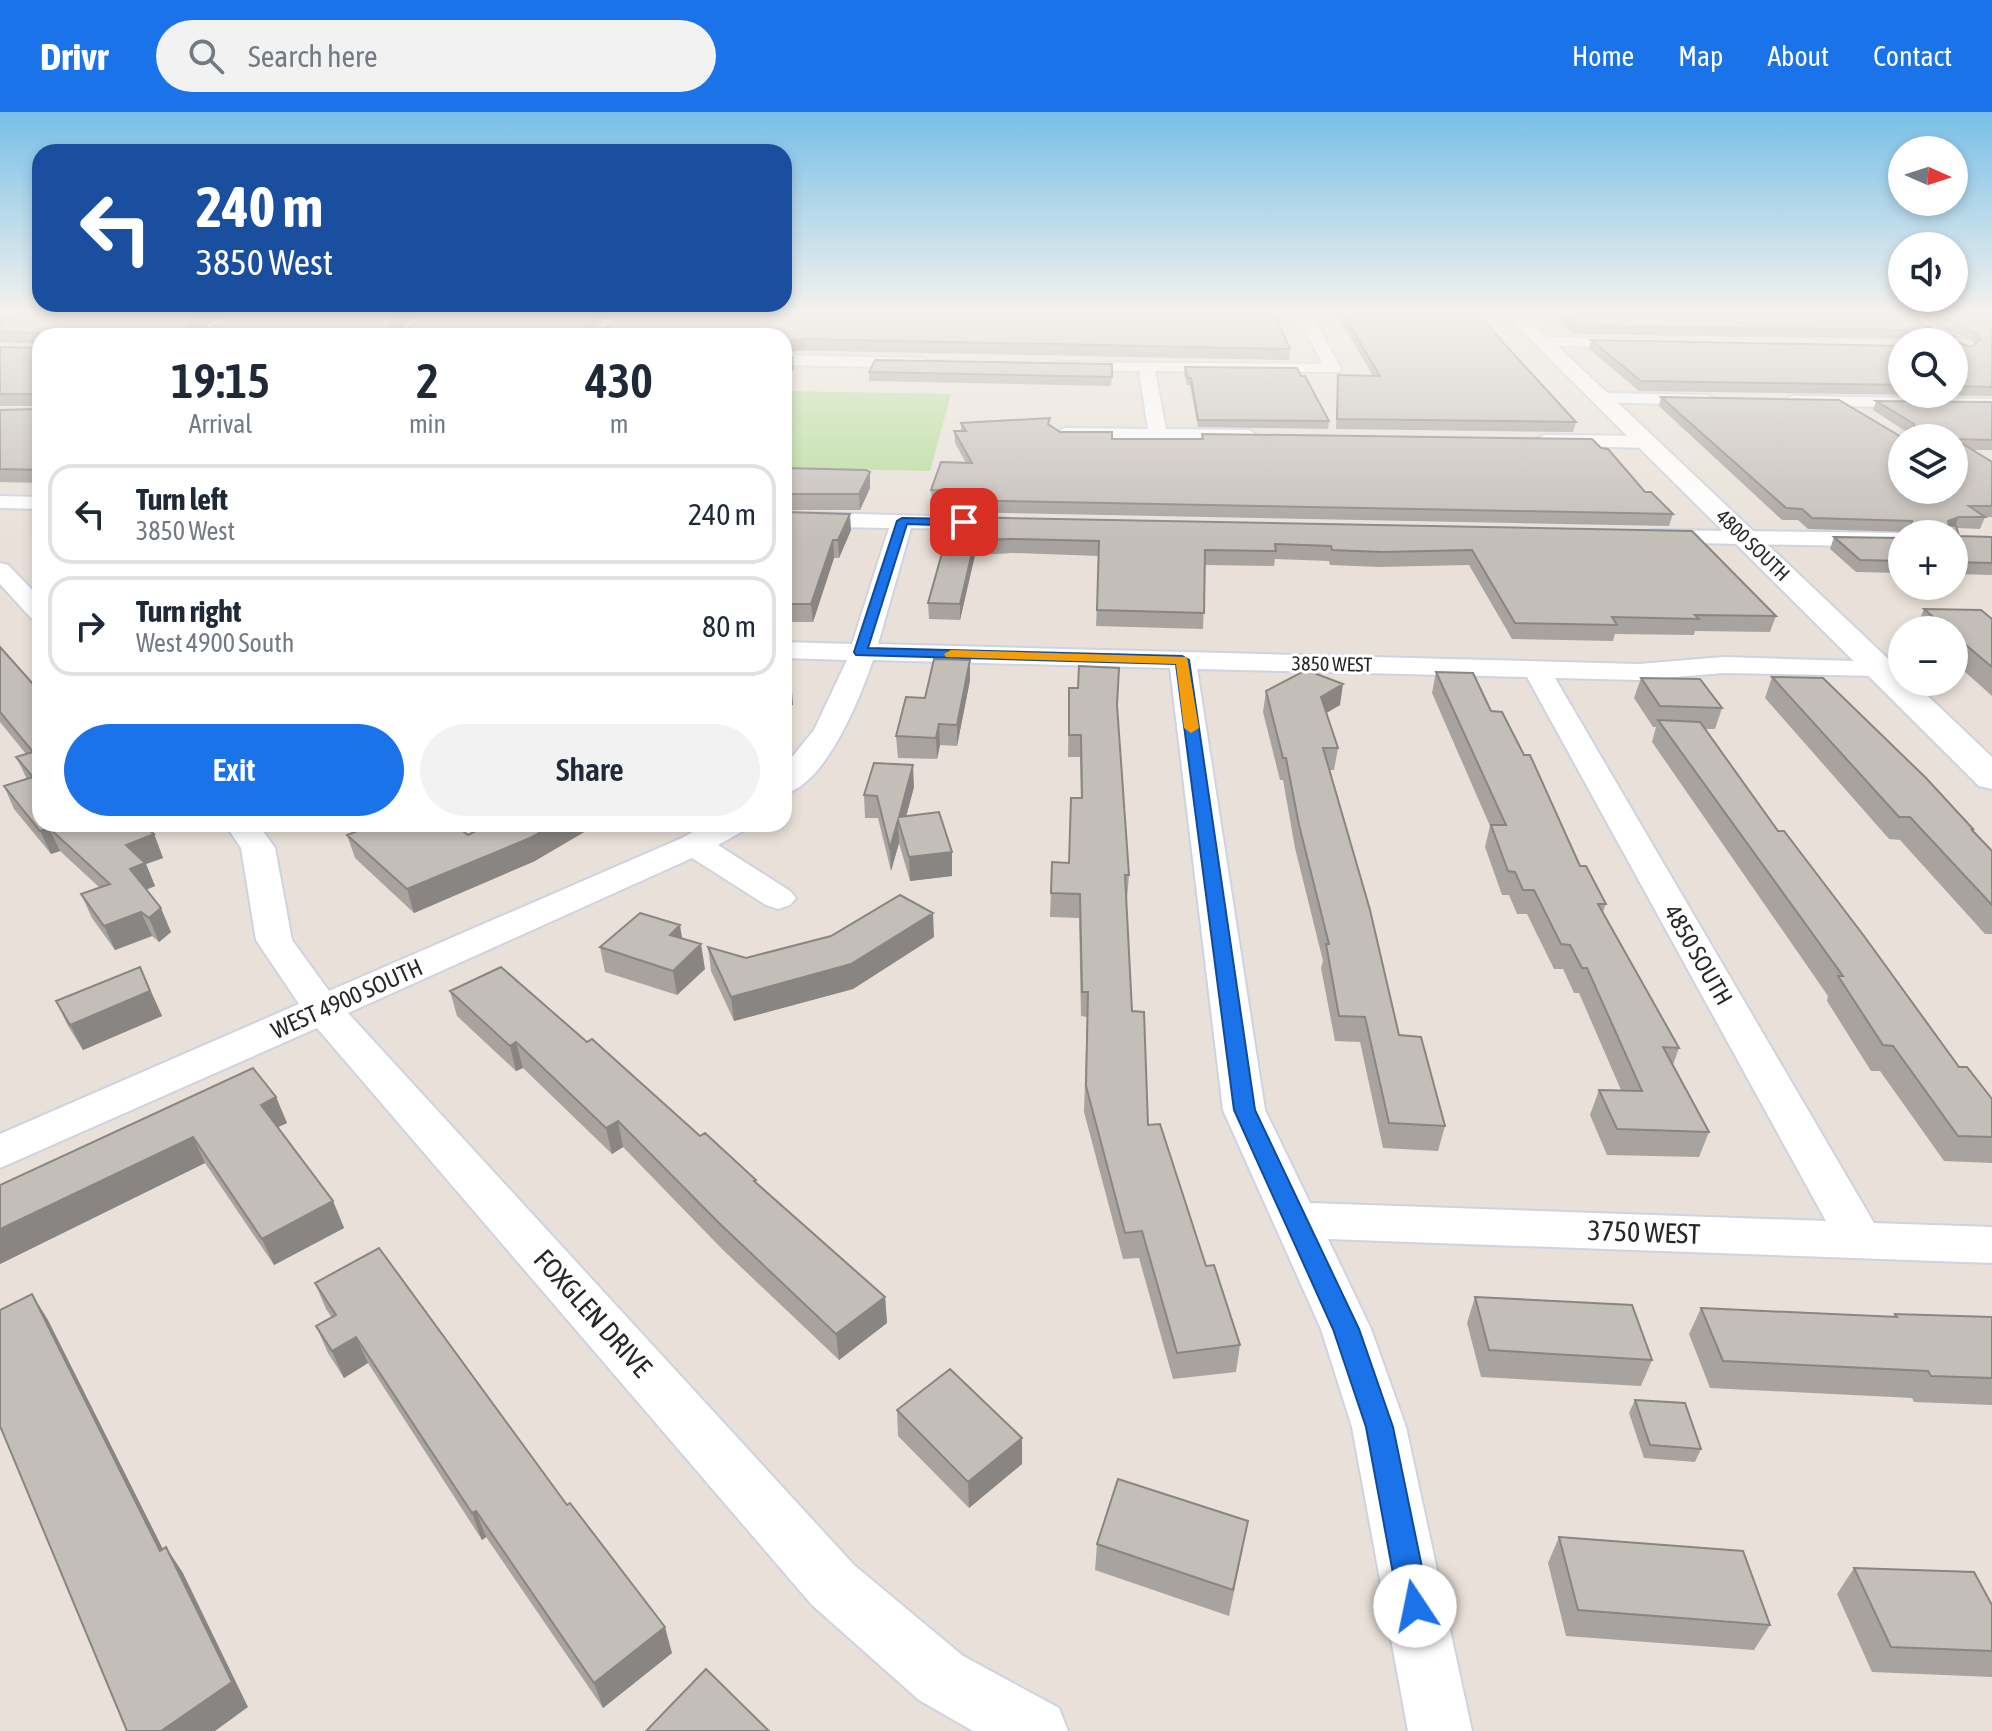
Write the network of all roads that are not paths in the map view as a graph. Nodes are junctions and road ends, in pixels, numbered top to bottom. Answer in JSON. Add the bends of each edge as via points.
{"nodes":[{"id":1,"x":1150,"y":389,"type":"edge"},
{"id":2,"x":1591,"y":389,"type":"edge"},
{"id":3,"x":1601,"y":398,"type":"junction"},
{"id":4,"x":1719,"y":400,"type":"edge"},
{"id":5,"x":1780,"y":401,"type":"edge"},
{"id":6,"x":1841,"y":402,"type":"junction"},
{"id":7,"x":1992,"y":404,"type":"edge"},
{"id":8,"x":1877,"y":425,"type":"edge"},
{"id":9,"x":1060,"y":434,"type":"edge"},
{"id":10,"x":1158,"y":435,"type":"junction"},
{"id":11,"x":1267,"y":437,"type":"edge"},
{"id":12,"x":1532,"y":441,"type":"edge"},
{"id":13,"x":1647,"y":442,"type":"junction"},
{"id":14,"x":792,"y":519,"type":"edge"},
{"id":15,"x":902,"y":521,"type":"junction"},
{"id":16,"x":1012,"y":523,"type":"edge"},
{"id":17,"x":1624,"y":537,"type":"edge"},
{"id":18,"x":1746,"y":539,"type":"junction"},
{"id":19,"x":1888,"y":540,"type":"edge"},
{"id":20,"x":0,"y":570,"type":"edge"},
{"id":21,"x":32,"y":604,"type":"edge"},
{"id":22,"x":792,"y":650,"type":"edge"},
{"id":23,"x":861,"y":652,"type":"junction"},
{"id":24,"x":1182,"y":660,"type":"junction"},
{"id":25,"x":1879,"y":668,"type":"junction"},
{"id":26,"x":1536,"y":669,"type":"junction"},
{"id":27,"x":792,"y":777,"type":"edge"},
{"id":28,"x":1992,"y":778,"type":"edge"},
{"id":29,"x":247,"y":832,"type":"edge"},
{"id":30,"x":717,"y":832,"type":"edge"},
{"id":31,"x":694,"y":845,"type":"junction"},
{"id":32,"x":778,"y":898,"type":"dead end"},
{"id":33,"x":323,"y":1010,"type":"junction"},
{"id":34,"x":0,"y":1152,"type":"edge"},
{"id":35,"x":1295,"y":1220,"type":"junction"},
{"id":36,"x":1860,"y":1240,"type":"junction"},
{"id":37,"x":1992,"y":1245,"type":"edge"},
{"id":38,"x":1036,"y":1731,"type":"edge"},
{"id":39,"x":1440,"y":1731,"type":"edge"}],
"edges":[{"from":1,"to":10,"type":"street"},
{"from":2,"to":3,"type":"street","name":"4800 SOUTH"},
{"from":3,"to":4,"type":"street"},
{"from":3,"to":13,"type":"street","name":"4800 SOUTH"},
{"from":5,"to":6,"type":"street"},
{"from":6,"to":7,"type":"street"},
{"from":6,"to":8,"type":"street"},
{"from":9,"to":10,"type":"street"},
{"from":10,"to":11,"type":"street"},
{"from":12,"to":13,"type":"street"},
{"from":13,"to":18,"type":"street","name":"4800 SOUTH"},
{"from":14,"to":15,"type":"street"},
{"from":15,"to":16,"type":"street"},
{"from":15,"to":23,"type":"street"},
{"from":17,"to":18,"type":"street"},
{"from":18,"to":19,"type":"street"},
{"from":18,"to":25,"type":"street","name":"4800 SOUTH"},
{"from":20,"to":21,"type":"street"},
{"from":22,"to":23,"type":"street","name":"3850 WEST"},
{"from":23,"to":24,"type":"street","name":"3850 WEST"},
{"from":23,"to":27,"type":"street","via":[[842,710],[822,745]]},
{"from":24,"to":26,"type":"street","name":"3850 WEST"},
{"from":24,"to":35,"type":"street","via":[[1244,1110]]},
{"from":25,"to":26,"type":"street","name":"3850 WEST"},
{"from":25,"to":28,"type":"street","name":"4800 SOUTH"},
{"from":26,"to":36,"type":"street","name":"4850 SOUTH"},
{"from":29,"to":33,"type":"street","name":"FOXGLEN DRIVE","via":[[258,848],[274,940]]},
{"from":30,"to":31,"type":"street","name":"WEST 4900 SOUTH"},
{"from":31,"to":32,"type":"street"},
{"from":31,"to":33,"type":"street","name":"WEST 4900 SOUTH"},
{"from":33,"to":34,"type":"street","name":"WEST 4900 SOUTH"},
{"from":33,"to":38,"type":"street","name":"FOXGLEN DRIVE","via":[[833,1585],[941,1678]]},
{"from":35,"to":36,"type":"street","name":"3750 WEST"},
{"from":35,"to":39,"type":"street","via":[[1346,1329],[1379,1427]]},
{"from":36,"to":37,"type":"street","name":"3750 WEST"}]}
